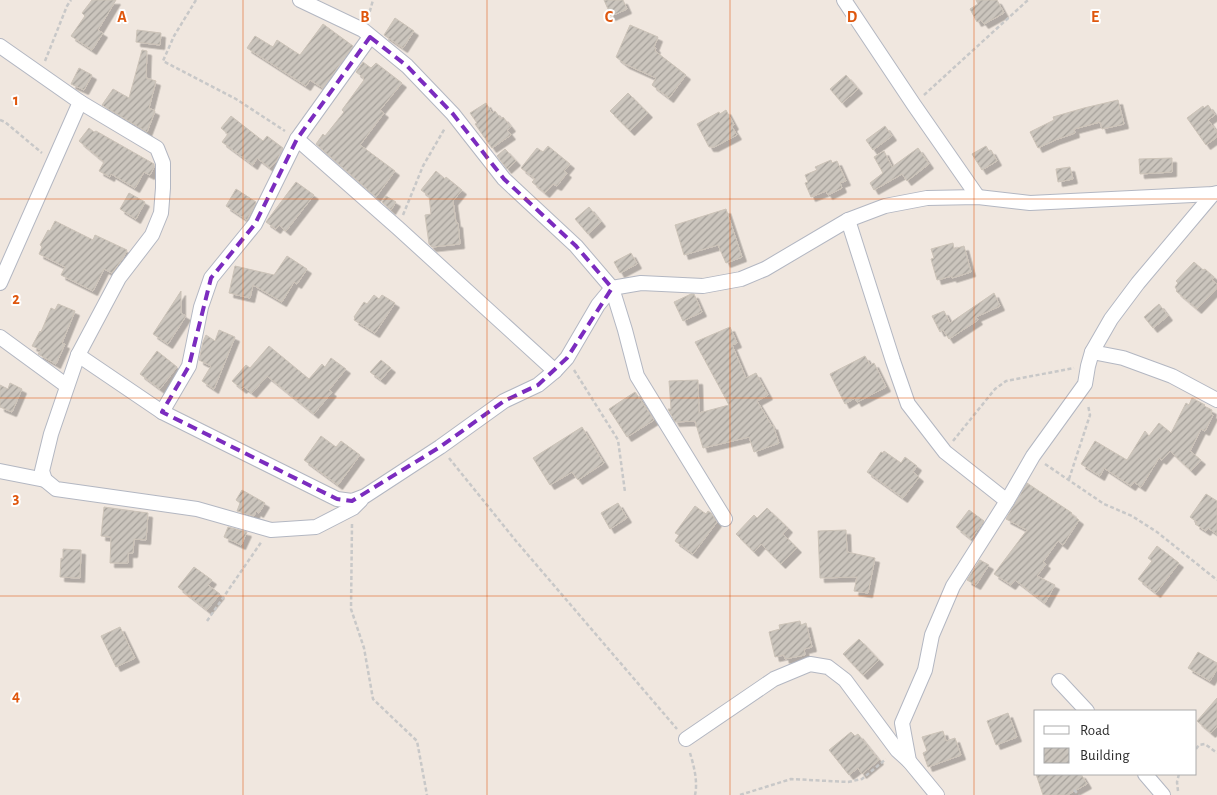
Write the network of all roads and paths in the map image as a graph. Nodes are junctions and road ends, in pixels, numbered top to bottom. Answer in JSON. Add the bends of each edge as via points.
{"nodes":[{"id":1,"x":71,"y":0,"type":"edge"},
{"id":2,"x":196,"y":0,"type":"edge"},
{"id":3,"x":300,"y":0,"type":"edge"},
{"id":4,"x":844,"y":0,"type":"edge"},
{"id":5,"x":1028,"y":0,"type":"edge"},
{"id":6,"x":370,"y":37,"type":"junction"},
{"id":7,"x":0,"y":46,"type":"edge"},
{"id":8,"x":39,"y":74,"type":"junction"},
{"id":9,"x":80,"y":102,"type":"junction"},
{"id":10,"x":914,"y":105,"type":"junction"},
{"id":11,"x":453,"y":114,"type":"junction"},
{"id":12,"x":0,"y":120,"type":"edge"},
{"id":13,"x":297,"y":139,"type":"junction"},
{"id":14,"x":53,"y":162,"type":"junction"},
{"id":15,"x":1215,"y":194,"type":"edge"},
{"id":16,"x":978,"y":197,"type":"junction"},
{"id":17,"x":848,"y":220,"type":"junction"},
{"id":18,"x":398,"y":228,"type":"junction"},
{"id":19,"x":0,"y":283,"type":"edge"},
{"id":20,"x":612,"y":288,"type":"junction"},
{"id":21,"x":0,"y":337,"type":"edge"},
{"id":22,"x":78,"y":355,"type":"junction"},
{"id":23,"x":567,"y":358,"type":"junction"},
{"id":24,"x":1090,"y":359,"type":"junction"},
{"id":25,"x":555,"y":371,"type":"junction"},
{"id":26,"x":1085,"y":384,"type":"junction"},
{"id":27,"x":67,"y":386,"type":"junction"},
{"id":28,"x":1217,"y":400,"type":"edge"},
{"id":29,"x":162,"y":412,"type":"junction"},
{"id":30,"x":440,"y":447,"type":"junction"},
{"id":31,"x":945,"y":452,"type":"junction"},
{"id":32,"x":1033,"y":456,"type":"junction"},
{"id":33,"x":0,"y":471,"type":"edge"},
{"id":34,"x":1069,"y":479,"type":"junction"},
{"id":35,"x":45,"y":480,"type":"junction"},
{"id":36,"x":625,"y":492,"type":"dead end"},
{"id":37,"x":365,"y":496,"type":"junction"},
{"id":38,"x":1007,"y":501,"type":"junction"},
{"id":39,"x":353,"y":508,"type":"junction"},
{"id":40,"x":725,"y":520,"type":"dead end"},
{"id":41,"x":272,"y":530,"type":"junction"},
{"id":42,"x":1217,"y":580,"type":"edge"},
{"id":43,"x":206,"y":621,"type":"dead end"},
{"id":44,"x":1059,"y":681,"type":"dead end"},
{"id":45,"x":1086,"y":710,"type":"edge"},
{"id":46,"x":686,"y":739,"type":"junction"},
{"id":47,"x":1197,"y":748,"type":"edge"},
{"id":48,"x":897,"y":750,"type":"junction"},
{"id":49,"x":1217,"y":753,"type":"edge"},
{"id":50,"x":909,"y":761,"type":"junction"},
{"id":51,"x":1145,"y":775,"type":"edge"},
{"id":52,"x":1179,"y":775,"type":"edge"},
{"id":53,"x":1074,"y":790,"type":"dead end"},
{"id":54,"x":427,"y":794,"type":"edge"},
{"id":55,"x":695,"y":795,"type":"edge"},
{"id":56,"x":740,"y":795,"type":"edge"},
{"id":57,"x":937,"y":795,"type":"edge"},
{"id":58,"x":1078,"y":795,"type":"edge"},
{"id":59,"x":1163,"y":795,"type":"edge"},
{"id":60,"x":1178,"y":795,"type":"edge"}],
"edges":[{"from":1,"to":8,"type":"path"},
{"from":2,"to":13,"type":"path","via":[[163,61],[236,99]]},
{"from":3,"to":6,"type":"street","via":[[363,30]]},
{"from":4,"to":10,"type":"street"},
{"from":5,"to":10,"type":"path"},
{"from":6,"to":11,"type":"street","via":[[408,66]]},
{"from":6,"to":13,"type":"street"},
{"from":7,"to":8,"type":"street"},
{"from":8,"to":9,"type":"street"},
{"from":9,"to":14,"type":"street"},
{"from":9,"to":22,"type":"street","via":[[157,148],[162,163],[163,188],[161,213],[152,235],[119,278]]},
{"from":10,"to":16,"type":"street"},
{"from":11,"to":18,"type":"path","via":[[424,166]]},
{"from":11,"to":20,"type":"street","via":[[504,179],[576,246]]},
{"from":12,"to":14,"type":"path"},
{"from":13,"to":18,"type":"street"},
{"from":13,"to":29,"type":"street","via":[[255,224],[211,278],[188,366]]},
{"from":14,"to":19,"type":"street"},
{"from":15,"to":16,"type":"street","via":[[1030,203]]},
{"from":15,"to":24,"type":"street","via":[[1138,283],[1111,319]]},
{"from":16,"to":17,"type":"street","via":[[927,198],[885,206]]},
{"from":17,"to":20,"type":"street","via":[[765,269],[741,279],[703,286],[641,283]]},
{"from":17,"to":31,"type":"street","via":[[908,404]]},
{"from":18,"to":25,"type":"street"},
{"from":20,"to":23,"type":"street","via":[[598,305]]},
{"from":20,"to":40,"type":"street","via":[[637,376]]},
{"from":21,"to":27,"type":"street"},
{"from":22,"to":27,"type":"street"},
{"from":22,"to":29,"type":"street"},
{"from":23,"to":25,"type":"street"},
{"from":23,"to":36,"type":"path","via":[[618,440]]},
{"from":24,"to":26,"type":"street"},
{"from":24,"to":28,"type":"street","via":[[1123,358],[1172,376]]},
{"from":24,"to":31,"type":"path","via":[[1006,381],[994,389]]},
{"from":25,"to":30,"type":"street","via":[[538,385],[504,401]]},
{"from":26,"to":32,"type":"street"},
{"from":26,"to":34,"type":"path","via":[[1090,415]]},
{"from":27,"to":35,"type":"street","via":[[42,471]]},
{"from":29,"to":37,"type":"street","via":[[337,500],[352,501]]},
{"from":30,"to":37,"type":"street"},
{"from":30,"to":46,"type":"path"},
{"from":31,"to":38,"type":"street"},
{"from":32,"to":34,"type":"path"},
{"from":32,"to":38,"type":"street"},
{"from":33,"to":35,"type":"street"},
{"from":34,"to":42,"type":"path","via":[[1104,504],[1157,532]]},
{"from":35,"to":41,"type":"street","via":[[56,489],[197,509]]},
{"from":37,"to":39,"type":"street"},
{"from":38,"to":50,"type":"street","via":[[954,586],[932,635],[925,670],[902,723]]},
{"from":39,"to":41,"type":"street","via":[[316,527]]},
{"from":39,"to":54,"type":"path","via":[[350,609],[364,648],[373,699],[417,741]]},
{"from":41,"to":43,"type":"path"},
{"from":44,"to":45,"type":"street"},
{"from":46,"to":48,"type":"street","via":[[774,679],[810,664],[828,667],[845,680]]},
{"from":46,"to":55,"type":"path","via":[[694,764]]},
{"from":47,"to":49,"type":"path","via":[[1205,744]]},
{"from":48,"to":50,"type":"street"},
{"from":48,"to":56,"type":"path","via":[[862,779],[848,782],[791,779]]},
{"from":50,"to":57,"type":"street"},
{"from":51,"to":59,"type":"street"},
{"from":52,"to":60,"type":"path"},
{"from":53,"to":58,"type":"path"}]}
